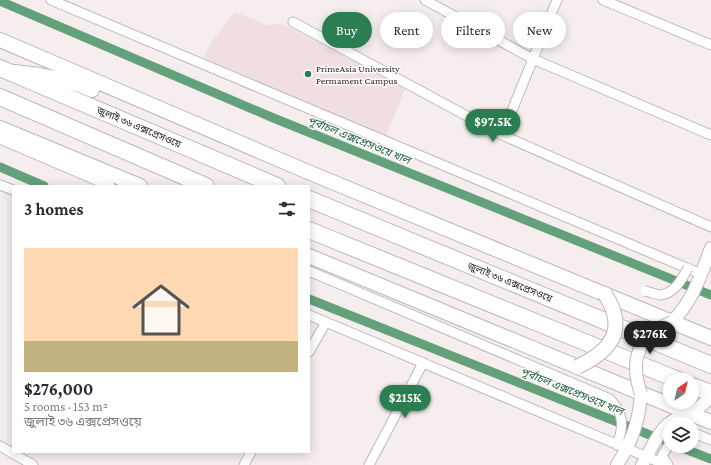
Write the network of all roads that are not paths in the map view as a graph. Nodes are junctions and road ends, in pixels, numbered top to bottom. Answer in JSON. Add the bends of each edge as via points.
{"nodes":[{"id":1,"x":51,"y":0,"type":"edge"},
{"id":2,"x":425,"y":0,"type":"edge"},
{"id":3,"x":557,"y":0,"type":"edge"},
{"id":4,"x":602,"y":0,"type":"edge"},
{"id":5,"x":294,"y":22,"type":"dead end"},
{"id":6,"x":0,"y":40,"type":"edge"},
{"id":7,"x":711,"y":45,"type":"edge"},
{"id":8,"x":533,"y":59,"type":"junction"},
{"id":9,"x":3,"y":69,"type":"edge"},
{"id":10,"x":0,"y":97,"type":"edge"},
{"id":11,"x":210,"y":130,"type":"junction"},
{"id":12,"x":0,"y":131,"type":"edge"},
{"id":13,"x":502,"y":135,"type":"junction"},
{"id":14,"x":711,"y":135,"type":"edge"},
{"id":15,"x":0,"y":185,"type":"edge"},
{"id":16,"x":108,"y":185,"type":"edge"},
{"id":17,"x":137,"y":185,"type":"edge"},
{"id":18,"x":204,"y":185,"type":"edge"},
{"id":19,"x":275,"y":185,"type":"edge"},
{"id":20,"x":12,"y":190,"type":"edge"},
{"id":21,"x":310,"y":199,"type":"edge"},
{"id":22,"x":711,"y":227,"type":"edge"},
{"id":23,"x":310,"y":230,"type":"edge"},
{"id":24,"x":711,"y":248,"type":"edge"},
{"id":25,"x":310,"y":256,"type":"edge"},
{"id":26,"x":688,"y":268,"type":"dead end"},
{"id":27,"x":310,"y":271,"type":"edge"},
{"id":28,"x":701,"y":274,"type":"junction"},
{"id":29,"x":645,"y":291,"type":"dead end"},
{"id":30,"x":605,"y":294,"type":"junction"},
{"id":31,"x":310,"y":315,"type":"edge"},
{"id":32,"x":326,"y":322,"type":"junction"},
{"id":33,"x":672,"y":322,"type":"junction"},
{"id":34,"x":711,"y":338,"type":"edge"},
{"id":35,"x":310,"y":350,"type":"edge"},
{"id":36,"x":423,"y":363,"type":"junction"},
{"id":37,"x":711,"y":365,"type":"edge"},
{"id":38,"x":577,"y":367,"type":"junction"},
{"id":39,"x":663,"y":374,"type":"edge"},
{"id":40,"x":699,"y":389,"type":"edge"},
{"id":41,"x":641,"y":394,"type":"junction"},
{"id":42,"x":711,"y":394,"type":"edge"},
{"id":43,"x":688,"y":412,"type":"junction"},
{"id":44,"x":711,"y":422,"type":"edge"},
{"id":45,"x":699,"y":435,"type":"edge"},
{"id":46,"x":711,"y":440,"type":"edge"},
{"id":47,"x":0,"y":446,"type":"edge"},
{"id":48,"x":622,"y":447,"type":"junction"},
{"id":49,"x":12,"y":453,"type":"edge"},
{"id":50,"x":12,"y":453,"type":"edge"},
{"id":51,"x":250,"y":453,"type":"edge"},
{"id":52,"x":664,"y":453,"type":"edge"},
{"id":53,"x":645,"y":461,"type":"edge"},
{"id":54,"x":33,"y":465,"type":"edge"},
{"id":55,"x":244,"y":465,"type":"edge"},
{"id":56,"x":369,"y":465,"type":"edge"},
{"id":57,"x":617,"y":465,"type":"edge"},
{"id":58,"x":667,"y":465,"type":"edge"}],
"edges":[{"from":1,"to":28,"type":"street"},
{"from":2,"to":8,"type":"street"},
{"from":3,"to":8,"type":"street"},
{"from":4,"to":7,"type":"street"},
{"from":5,"to":13,"type":"street"},
{"from":6,"to":11,"type":"main road"},
{"from":8,"to":13,"type":"street"},
{"from":8,"to":14,"type":"street"},
{"from":9,"to":11,"type":"main road","via":[[77,84],[178,125],[198,131]]},
{"from":9,"to":19,"type":"highway","name":"জুলাই ৩৬ এক্সপ্রেসওয়ে"},
{"from":10,"to":18,"type":"highway"},
{"from":11,"to":30,"type":"main road","via":[[503,254]]},
{"from":12,"to":16,"type":"street"},
{"from":12,"to":17,"type":"main road"},
{"from":13,"to":22,"type":"street"},
{"from":15,"to":20,"type":"street"},
{"from":21,"to":37,"type":"highway","name":"জুলাই ৩৬ এক্সপ্রেসওয়ে"},
{"from":23,"to":39,"type":"highway"},
{"from":24,"to":28,"type":"street"},
{"from":25,"to":38,"type":"main road"},
{"from":26,"to":29,"type":"street","bridge":true,"via":[[682,280],[671,291],[660,295]]},
{"from":27,"to":48,"type":"street","via":[[610,399],[621,416]]},
{"from":28,"to":33,"type":"street","via":[[689,302]]},
{"from":30,"to":33,"type":"main road"},
{"from":30,"to":38,"type":"main road","bridge":true,"via":[[615,316],[613,336],[598,356]]},
{"from":31,"to":32,"type":"street"},
{"from":32,"to":35,"type":"street"},
{"from":32,"to":36,"type":"street"},
{"from":33,"to":34,"type":"main road"},
{"from":33,"to":41,"type":"street","bridge":true,"via":[[653,332],[642,345],[637,359],[636,375]]},
{"from":36,"to":48,"type":"street"},
{"from":36,"to":56,"type":"street"},
{"from":38,"to":41,"type":"main road"},
{"from":40,"to":42,"type":"highway"},
{"from":41,"to":43,"type":"main road"},
{"from":41,"to":48,"type":"street","via":[[633,437]]},
{"from":42,"to":43,"type":"street","via":[[698,409]]},
{"from":43,"to":44,"type":"main road"},
{"from":43,"to":53,"type":"street","via":[[667,425]]},
{"from":45,"to":46,"type":"street"},
{"from":47,"to":50,"type":"street"},
{"from":48,"to":53,"type":"street"},
{"from":48,"to":57,"type":"street"},
{"from":49,"to":54,"type":"street"},
{"from":51,"to":55,"type":"street"},
{"from":52,"to":58,"type":"street","via":[[662,456]]},
{"from":53,"to":58,"type":"street"}]}
